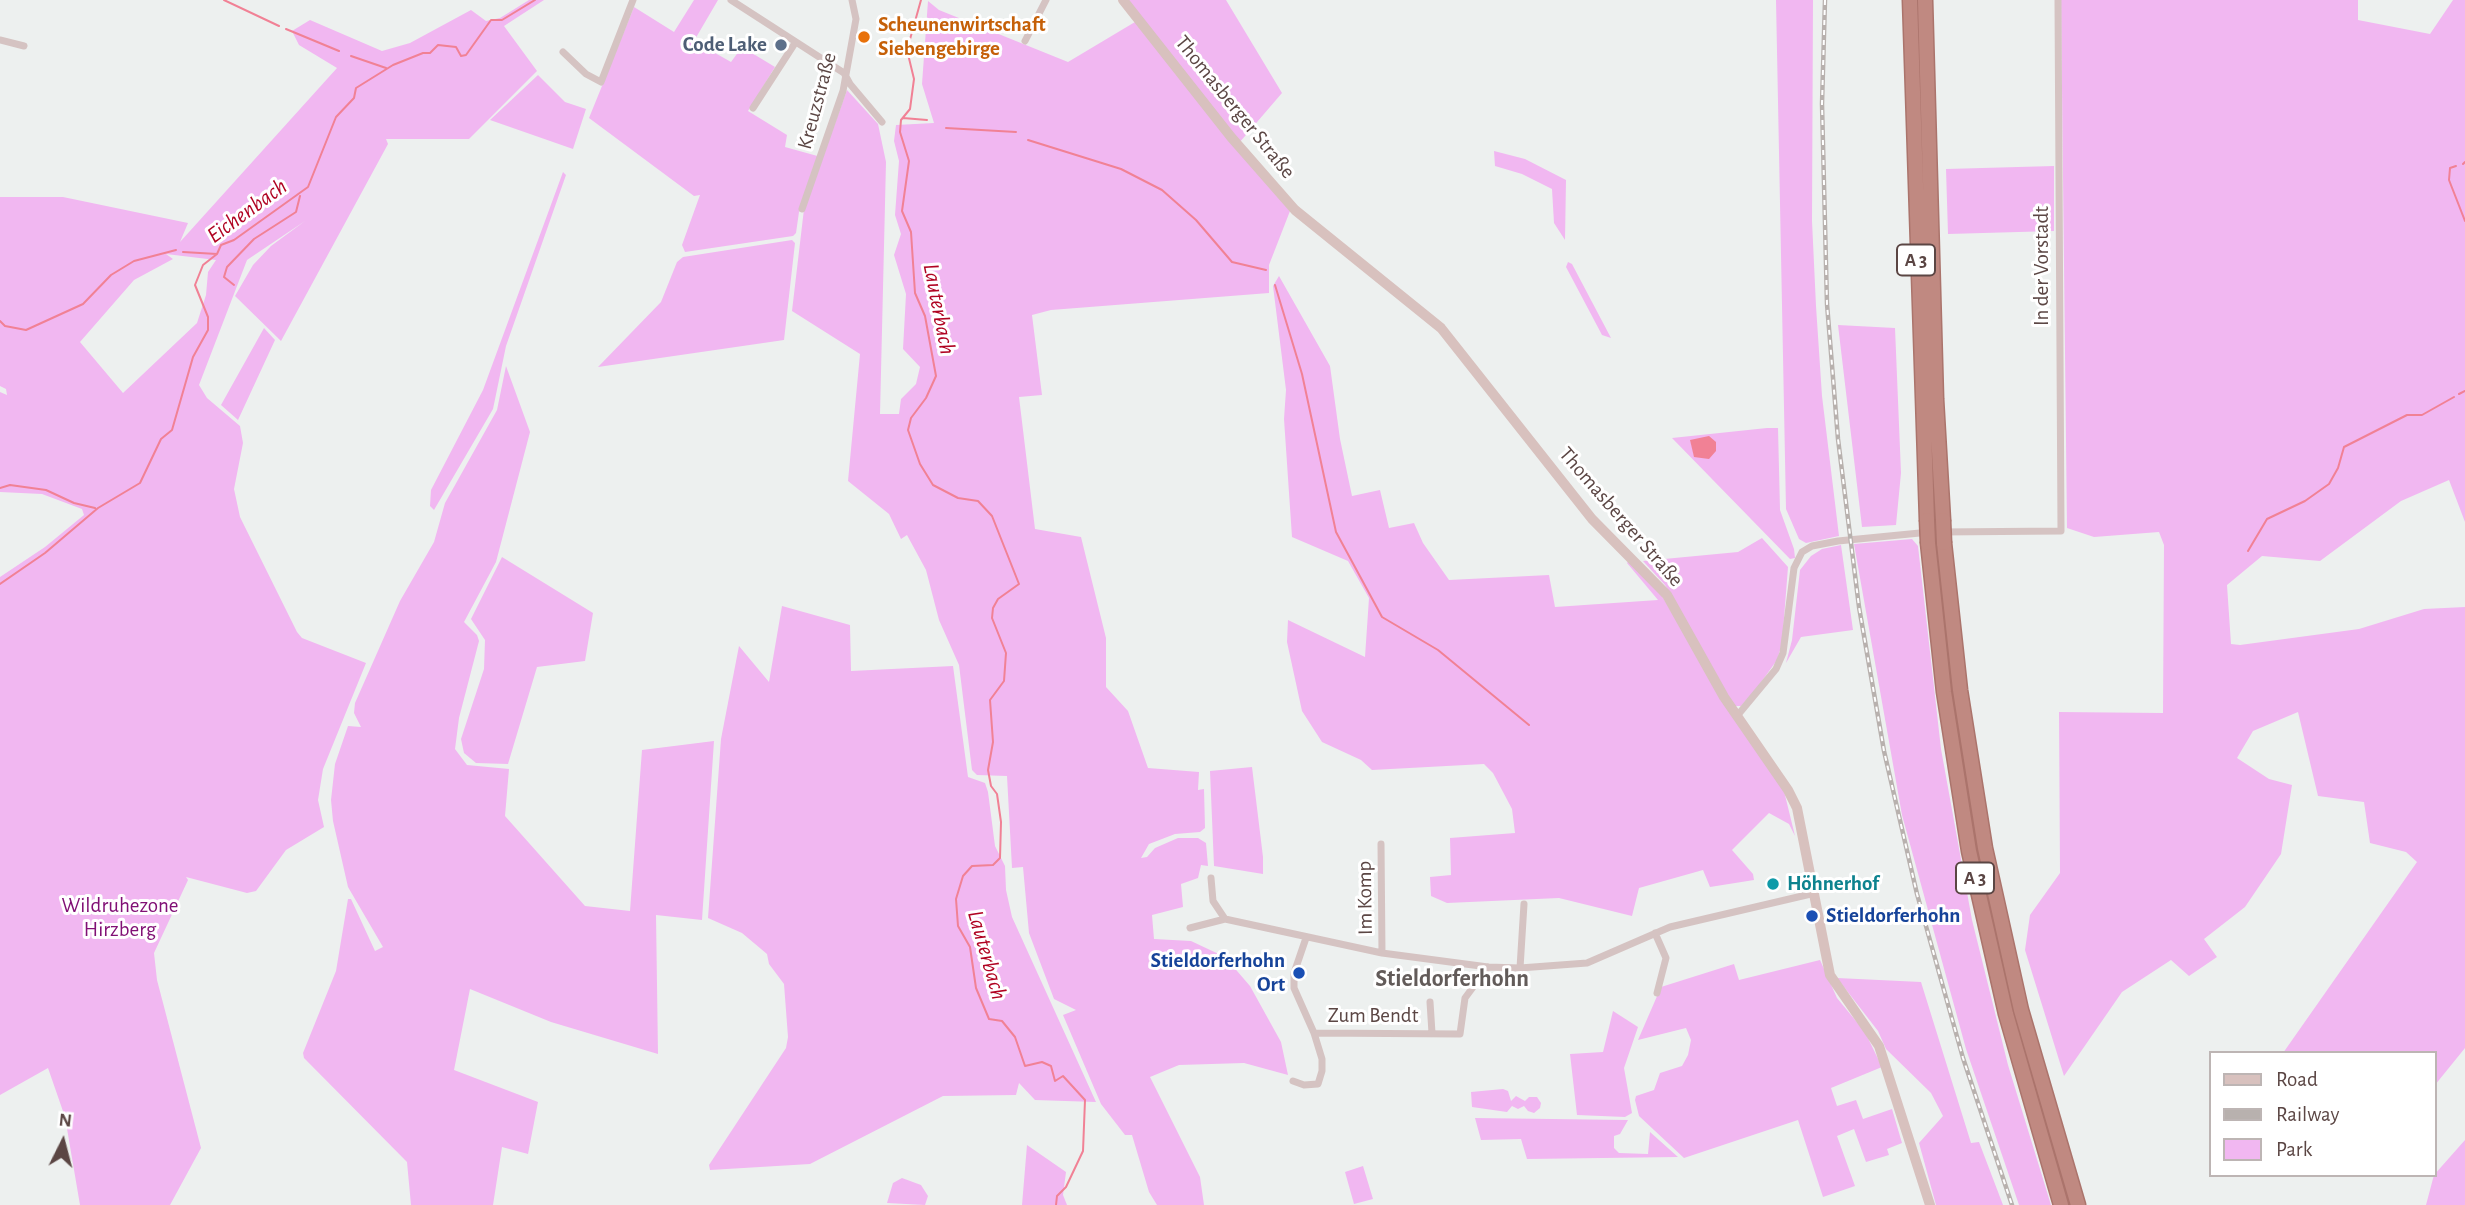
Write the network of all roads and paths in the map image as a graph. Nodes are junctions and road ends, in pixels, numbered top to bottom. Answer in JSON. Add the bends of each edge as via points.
{"nodes":[{"id":1,"x":633,"y":0,"type":"edge"},
{"id":2,"x":731,"y":0,"type":"edge"},
{"id":3,"x":862,"y":0,"type":"edge"},
{"id":4,"x":1046,"y":0,"type":"edge"},
{"id":5,"x":1123,"y":0,"type":"edge"},
{"id":6,"x":1910,"y":0,"type":"edge"},
{"id":7,"x":1925,"y":0,"type":"edge"},
{"id":8,"x":2058,"y":0,"type":"edge"},
{"id":9,"x":853,"y":4,"type":"edge"},
{"id":10,"x":0,"y":40,"type":"edge"},
{"id":11,"x":1025,"y":41,"type":"dead end"},
{"id":12,"x":795,"y":43,"type":"junction"},
{"id":13,"x":24,"y":46,"type":"dead end"},
{"id":14,"x":563,"y":52,"type":"dead end"},
{"id":15,"x":844,"y":73,"type":"junction"},
{"id":16,"x":753,"y":108,"type":"dead end"},
{"id":17,"x":882,"y":122,"type":"dead end"},
{"id":18,"x":802,"y":209,"type":"dead end"},
{"id":19,"x":1737,"y":716,"type":"junction"},
{"id":20,"x":1381,"y":844,"type":"dead end"},
{"id":21,"x":1211,"y":878,"type":"dead end"},
{"id":22,"x":1815,"y":893,"type":"junction"},
{"id":23,"x":1524,"y":904,"type":"dead end"},
{"id":24,"x":1225,"y":919,"type":"junction"},
{"id":25,"x":1190,"y":929,"type":"dead end"},
{"id":26,"x":1655,"y":933,"type":"junction"},
{"id":27,"x":1307,"y":938,"type":"junction"},
{"id":28,"x":1382,"y":953,"type":"junction"},
{"id":29,"x":1488,"y":967,"type":"junction"},
{"id":30,"x":1520,"y":968,"type":"junction"},
{"id":31,"x":1657,"y":993,"type":"dead end"},
{"id":32,"x":1430,"y":1002,"type":"dead end"},
{"id":33,"x":1314,"y":1033,"type":"junction"},
{"id":34,"x":1432,"y":1033,"type":"junction"},
{"id":35,"x":1293,"y":1081,"type":"dead end"},
{"id":36,"x":1930,"y":1205,"type":"edge"},
{"id":37,"x":2061,"y":1205,"type":"edge"},
{"id":38,"x":2078,"y":1205,"type":"edge"}],
"edges":[{"from":1,"to":14,"type":"street","via":[[600,82]]},
{"from":2,"to":12,"type":"street"},
{"from":3,"to":9,"type":"street"},
{"from":4,"to":11,"type":"street"},
{"from":5,"to":19,"type":"main road","name":"Thomasberger Straße","via":[[1231,138],[1295,210],[1441,327],[1592,519],[1667,595]]},
{"from":6,"to":37,"type":"highway","number":"A 3","bridge":true,"via":[[1928,543],[1944,692],[1969,851],[2006,1014]]},
{"from":7,"to":38,"type":"highway","number":"A 3","bridge":true,"via":[[1942,520],[1960,690],[1985,848],[2021,1010]]},
{"from":8,"to":19,"type":"street","name":"In der Vorstadt","via":[[2060,531],[1916,532],[1812,546],[1802,552],[1794,568],[1788,635],[1780,661]]},
{"from":9,"to":15,"type":"street","name":"Kreuzstraße","via":[[856,19]]},
{"from":10,"to":13,"type":"street"},
{"from":12,"to":15,"type":"street"},
{"from":12,"to":16,"type":"street"},
{"from":15,"to":17,"type":"street"},
{"from":15,"to":18,"type":"street","name":"Kreuzstraße","via":[[839,102]]},
{"from":19,"to":22,"type":"main road","name":"Thomasberger Straße","via":[[1797,808]]},
{"from":20,"to":28,"type":"street","name":"Im Komp"},
{"from":21,"to":24,"type":"street","via":[[1213,901]]},
{"from":22,"to":26,"type":"street"},
{"from":22,"to":36,"type":"main road","name":"Thomasberger Straße","via":[[1830,975],[1879,1046]]},
{"from":23,"to":30,"type":"street"},
{"from":24,"to":25,"type":"street"},
{"from":24,"to":27,"type":"street"},
{"from":26,"to":30,"type":"street","via":[[1587,963]]},
{"from":26,"to":31,"type":"street","via":[[1666,958]]},
{"from":27,"to":28,"type":"street"},
{"from":27,"to":33,"type":"street","via":[[1293,980]]},
{"from":28,"to":29,"type":"street"},
{"from":29,"to":30,"type":"street"},
{"from":29,"to":34,"type":"street","name":"Zum Bendt","via":[[1462,1004],[1460,1034]]},
{"from":32,"to":34,"type":"street","name":"Zum Bendt"},
{"from":33,"to":34,"type":"street","name":"Zum Bendt"},
{"from":33,"to":35,"type":"street","via":[[1322,1059],[1318,1084]]}]}
